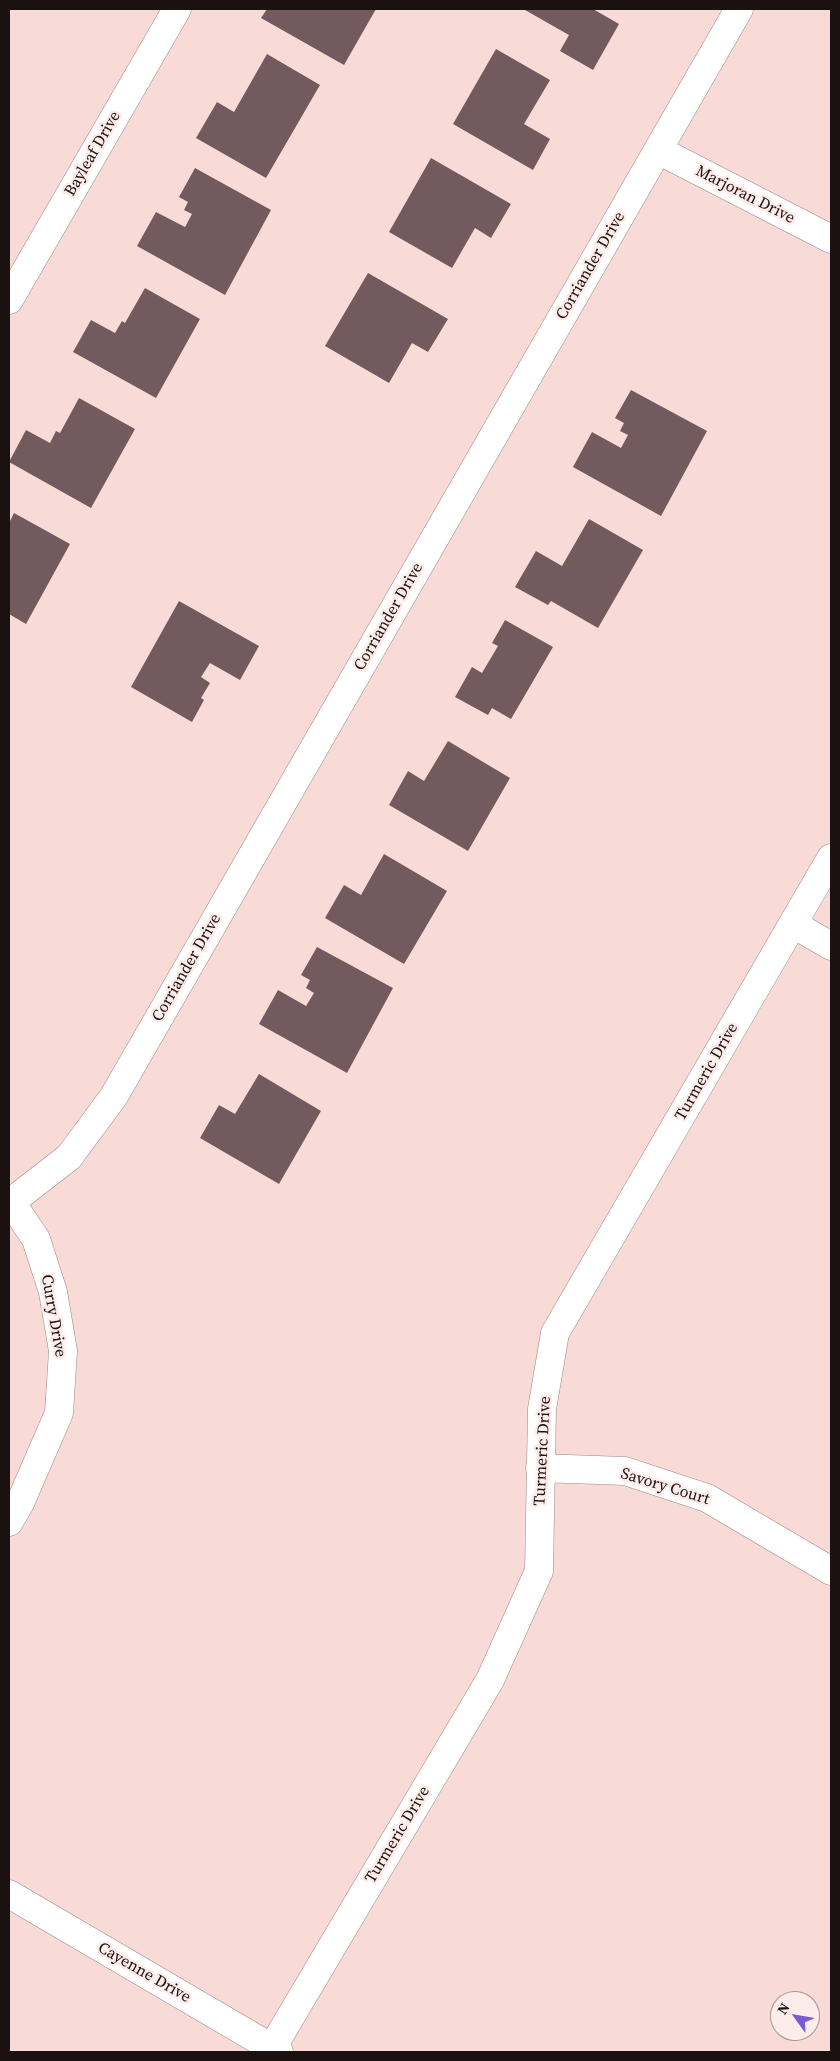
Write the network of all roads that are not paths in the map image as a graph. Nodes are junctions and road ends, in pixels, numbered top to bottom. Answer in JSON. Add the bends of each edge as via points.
{"nodes":[{"id":1,"x":177,"y":9,"type":"edge"},
{"id":2,"x":739,"y":9,"type":"edge"},
{"id":3,"x":658,"y":150,"type":"junction"},
{"id":4,"x":831,"y":239,"type":"edge"},
{"id":5,"x":9,"y":300,"type":"edge"},
{"id":6,"x":831,"y":858,"type":"edge"},
{"id":7,"x":793,"y":924,"type":"junction"},
{"id":8,"x":831,"y":946,"type":"edge"},
{"id":9,"x":10,"y":1201,"type":"edge"},
{"id":10,"x":540,"y":1468,"type":"junction"},
{"id":11,"x":9,"y":1522,"type":"edge"},
{"id":12,"x":831,"y":1571,"type":"edge"},
{"id":13,"x":9,"y":1894,"type":"edge"},
{"id":14,"x":275,"y":2050,"type":"edge"}],
"edges":[{"from":1,"to":5,"type":"street","name":"Bayleaf Drive"},
{"from":2,"to":3,"type":"street","name":"Corriander Drive"},
{"from":3,"to":4,"type":"street","name":"Marjoran Drive"},
{"from":3,"to":9,"type":"street","name":"Corriander Drive","via":[[114,1096],[69,1157]]},
{"from":6,"to":7,"type":"street","name":"Turmeric Drive"},
{"from":7,"to":8,"type":"street"},
{"from":7,"to":10,"type":"street","name":"Turmeric Drive","via":[[555,1333],[542,1409]]},
{"from":9,"to":11,"type":"street","name":"Curry Drive","via":[[36,1239],[53,1292],[63,1351],[60,1413]]},
{"from":10,"to":12,"type":"street","name":"Savory Court","via":[[625,1472],[707,1498]]},
{"from":10,"to":14,"type":"street","name":"Turmeric Drive","via":[[539,1572],[490,1680]]},
{"from":13,"to":14,"type":"street","name":"Cayenne Drive"}]}
